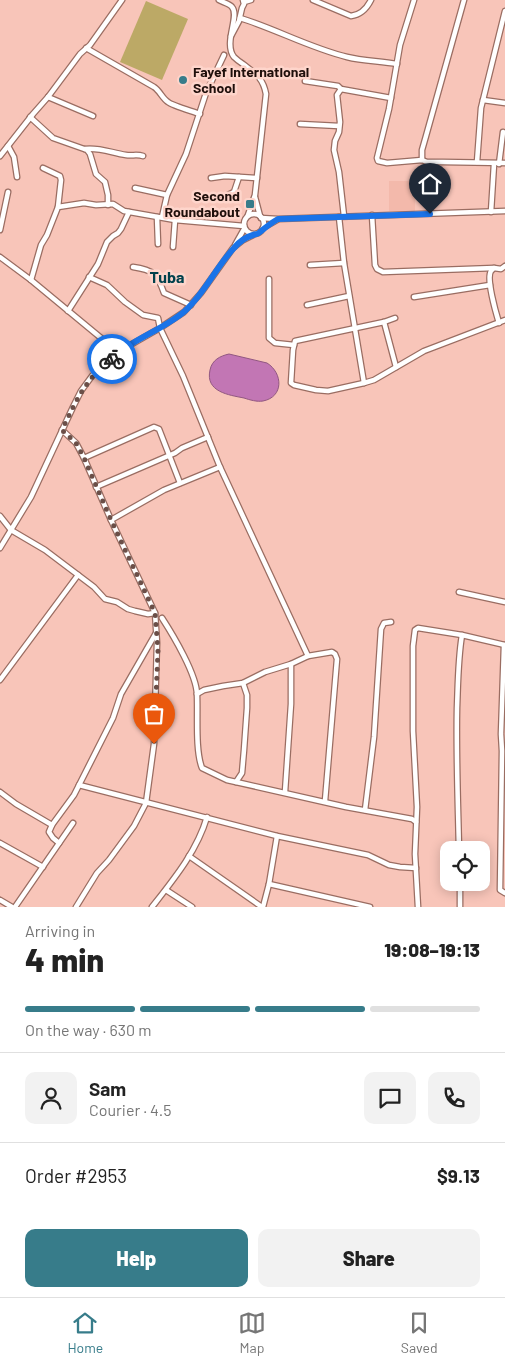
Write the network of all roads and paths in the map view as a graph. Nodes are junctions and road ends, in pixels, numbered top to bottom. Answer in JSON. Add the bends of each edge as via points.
{"nodes":[{"id":1,"x":122,"y":0,"type":"edge"},
{"id":2,"x":218,"y":0,"type":"edge"},
{"id":3,"x":233,"y":0,"type":"edge"},
{"id":4,"x":251,"y":0,"type":"edge"},
{"id":5,"x":313,"y":0,"type":"edge"},
{"id":6,"x":371,"y":0,"type":"edge"},
{"id":7,"x":414,"y":0,"type":"edge"},
{"id":8,"x":464,"y":0,"type":"edge"},
{"id":9,"x":243,"y":1,"type":"edge"},
{"id":10,"x":233,"y":7,"type":"junction"},
{"id":11,"x":242,"y":8,"type":"junction"},
{"id":12,"x":505,"y":11,"type":"edge"},
{"id":13,"x":240,"y":18,"type":"junction"},
{"id":14,"x":231,"y":37,"type":"junction"},
{"id":15,"x":86,"y":48,"type":"junction"},
{"id":16,"x":224,"y":56,"type":"dead end"},
{"id":17,"x":397,"y":64,"type":"junction"},
{"id":18,"x":305,"y":81,"type":"dead end"},
{"id":19,"x":341,"y":89,"type":"junction"},
{"id":20,"x":48,"y":97,"type":"junction"},
{"id":21,"x":391,"y":98,"type":"junction"},
{"id":22,"x":483,"y":100,"type":"junction"},
{"id":23,"x":505,"y":104,"type":"edge"},
{"id":24,"x":200,"y":114,"type":"junction"},
{"id":25,"x":93,"y":116,"type":"dead end"},
{"id":26,"x":30,"y":117,"type":"junction"},
{"id":27,"x":300,"y":124,"type":"dead end"},
{"id":28,"x":340,"y":126,"type":"junction"},
{"id":29,"x":503,"y":132,"type":"dead end"},
{"id":30,"x":8,"y":146,"type":"junction"},
{"id":31,"x":85,"y":149,"type":"junction"},
{"id":32,"x":0,"y":156,"type":"edge"},
{"id":33,"x":142,"y":156,"type":"dead end"},
{"id":34,"x":422,"y":160,"type":"junction"},
{"id":35,"x":477,"y":162,"type":"junction"},
{"id":36,"x":505,"y":163,"type":"edge"},
{"id":37,"x":496,"y":164,"type":"junction"},
{"id":38,"x":43,"y":168,"type":"dead end"},
{"id":39,"x":239,"y":176,"type":"junction"},
{"id":40,"x":17,"y":177,"type":"dead end"},
{"id":41,"x":211,"y":178,"type":"dead end"},
{"id":42,"x":257,"y":178,"type":"junction"},
{"id":43,"x":135,"y":188,"type":"dead end"},
{"id":44,"x":8,"y":192,"type":"dead end"},
{"id":45,"x":167,"y":195,"type":"junction"},
{"id":46,"x":255,"y":195,"type":"junction"},
{"id":47,"x":224,"y":198,"type":"dead end"},
{"id":48,"x":108,"y":205,"type":"junction"},
{"id":49,"x":58,"y":207,"type":"junction"},
{"id":50,"x":128,"y":212,"type":"junction"},
{"id":51,"x":491,"y":212,"type":"junction"},
{"id":52,"x":505,"y":212,"type":"edge"},
{"id":53,"x":372,"y":215,"type":"junction"},
{"id":54,"x":248,"y":216,"type":"junction"},
{"id":55,"x":160,"y":217,"type":"junction"},
{"id":56,"x":261,"y":217,"type":"junction"},
{"id":57,"x":341,"y":217,"type":"junction"},
{"id":58,"x":278,"y":219,"type":"junction"},
{"id":59,"x":175,"y":220,"type":"junction"},
{"id":60,"x":244,"y":227,"type":"junction"},
{"id":61,"x":263,"y":228,"type":"junction"},
{"id":62,"x":0,"y":230,"type":"edge"},
{"id":63,"x":253,"y":235,"type":"junction"},
{"id":64,"x":158,"y":244,"type":"dead end"},
{"id":65,"x":173,"y":247,"type":"dead end"},
{"id":66,"x":233,"y":248,"type":"junction"},
{"id":67,"x":0,"y":257,"type":"edge"},
{"id":68,"x":344,"y":263,"type":"junction"},
{"id":69,"x":310,"y":265,"type":"dead end"},
{"id":70,"x":505,"y":266,"type":"edge"},
{"id":71,"x":133,"y":267,"type":"dead end"},
{"id":72,"x":494,"y":268,"type":"junction"},
{"id":73,"x":90,"y":277,"type":"junction"},
{"id":74,"x":269,"y":279,"type":"dead end"},
{"id":75,"x":31,"y":280,"type":"junction"},
{"id":76,"x":490,"y":284,"type":"junction"},
{"id":77,"x":349,"y":296,"type":"junction"},
{"id":78,"x":414,"y":297,"type":"dead end"},
{"id":79,"x":191,"y":305,"type":"junction"},
{"id":80,"x":307,"y":306,"type":"dead end"},
{"id":81,"x":68,"y":311,"type":"junction"},
{"id":82,"x":395,"y":318,"type":"dead end"},
{"id":83,"x":505,"y":320,"type":"edge"},
{"id":84,"x":384,"y":322,"type":"junction"},
{"id":85,"x":499,"y":323,"type":"junction"},
{"id":86,"x":355,"y":327,"type":"junction"},
{"id":87,"x":160,"y":328,"type":"junction"},
{"id":88,"x":294,"y":345,"type":"junction"},
{"id":89,"x":118,"y":352,"type":"junction"},
{"id":90,"x":396,"y":367,"type":"junction"},
{"id":91,"x":364,"y":383,"type":"junction"},
{"id":92,"x":62,"y":430,"type":"junction"},
{"id":93,"x":208,"y":437,"type":"junction"},
{"id":94,"x":170,"y":455,"type":"junction"},
{"id":95,"x":84,"y":458,"type":"junction"},
{"id":96,"x":220,"y":467,"type":"junction"},
{"id":97,"x":180,"y":483,"type":"junction"},
{"id":98,"x":96,"y":487,"type":"junction"},
{"id":99,"x":0,"y":516,"type":"edge"},
{"id":100,"x":111,"y":520,"type":"junction"},
{"id":101,"x":11,"y":530,"type":"junction"},
{"id":102,"x":0,"y":548,"type":"edge"},
{"id":103,"x":78,"y":575,"type":"junction"},
{"id":104,"x":459,"y":592,"type":"dead end"},
{"id":105,"x":505,"y":602,"type":"edge"},
{"id":106,"x":155,"y":613,"type":"junction"},
{"id":107,"x":162,"y":618,"type":"dead end"},
{"id":108,"x":392,"y":622,"type":"dead end"},
{"id":109,"x":157,"y":632,"type":"junction"},
{"id":110,"x":462,"y":635,"type":"junction"},
{"id":111,"x":504,"y":645,"type":"edge"},
{"id":112,"x":308,"y":656,"type":"junction"},
{"id":113,"x":290,"y":664,"type":"junction"},
{"id":114,"x":1,"y":676,"type":"edge"},
{"id":115,"x":243,"y":683,"type":"junction"},
{"id":116,"x":197,"y":694,"type":"junction"},
{"id":117,"x":236,"y":782,"type":"junction"},
{"id":118,"x":79,"y":785,"type":"junction"},
{"id":119,"x":0,"y":792,"type":"edge"},
{"id":120,"x":286,"y":792,"type":"junction"},
{"id":121,"x":325,"y":801,"type":"junction"},
{"id":122,"x":146,"y":803,"type":"junction"},
{"id":123,"x":365,"y":810,"type":"junction"},
{"id":124,"x":207,"y":817,"type":"junction"},
{"id":125,"x":416,"y":822,"type":"junction"},
{"id":126,"x":73,"y":823,"type":"dead end"},
{"id":127,"x":52,"y":825,"type":"junction"},
{"id":128,"x":277,"y":836,"type":"junction"},
{"id":129,"x":460,"y":841,"type":"edge"},
{"id":130,"x":0,"y":843,"type":"edge"},
{"id":131,"x":60,"y":843,"type":"junction"},
{"id":132,"x":189,"y":856,"type":"junction"},
{"id":133,"x":43,"y":866,"type":"junction"},
{"id":134,"x":416,"y":868,"type":"junction"},
{"id":135,"x":269,"y":884,"type":"junction"},
{"id":136,"x":166,"y":890,"type":"junction"},
{"id":137,"x":460,"y":891,"type":"edge"},
{"id":138,"x":505,"y":893,"type":"edge"},
{"id":139,"x":0,"y":900,"type":"edge"},
{"id":140,"x":13,"y":907,"type":"edge"},
{"id":141,"x":76,"y":907,"type":"edge"},
{"id":142,"x":152,"y":907,"type":"edge"},
{"id":143,"x":192,"y":907,"type":"edge"},
{"id":144,"x":263,"y":907,"type":"edge"},
{"id":145,"x":370,"y":907,"type":"edge"},
{"id":146,"x":418,"y":907,"type":"edge"},
{"id":147,"x":460,"y":907,"type":"edge"}],
"edges":[{"from":1,"to":15,"type":"street"},
{"from":2,"to":10,"type":"street"},
{"from":3,"to":10,"type":"street"},
{"from":4,"to":9,"type":"street"},
{"from":5,"to":6,"type":"street","via":[[351,16],[356,16]]},
{"from":7,"to":17,"type":"street"},
{"from":8,"to":34,"type":"street","via":[[422,150]]},
{"from":9,"to":11,"type":"street"},
{"from":10,"to":11,"type":"street","via":[[236,10]]},
{"from":10,"to":14,"type":"street"},
{"from":11,"to":13,"type":"street"},
{"from":12,"to":22,"type":"street"},
{"from":13,"to":14,"type":"street"},
{"from":13,"to":17,"type":"street","via":[[317,48],[348,57]]},
{"from":14,"to":42,"type":"street","via":[[230,50],[260,77],[266,94]]},
{"from":15,"to":20,"type":"street"},
{"from":15,"to":24,"type":"street","via":[[158,89],[166,102]]},
{"from":16,"to":24,"type":"street"},
{"from":17,"to":21,"type":"street"},
{"from":18,"to":19,"type":"street"},
{"from":19,"to":21,"type":"street"},
{"from":19,"to":28,"type":"street","via":[[337,95]]},
{"from":20,"to":25,"type":"street"},
{"from":20,"to":26,"type":"street"},
{"from":21,"to":34,"type":"street","via":[[378,161]]},
{"from":22,"to":23,"type":"street"},
{"from":22,"to":35,"type":"street"},
{"from":24,"to":45,"type":"street"},
{"from":26,"to":30,"type":"street"},
{"from":26,"to":31,"type":"street","via":[[53,138]]},
{"from":27,"to":28,"type":"street"},
{"from":28,"to":57,"type":"street","via":[[334,150],[339,172]]},
{"from":29,"to":37,"type":"street"},
{"from":30,"to":32,"type":"street"},
{"from":30,"to":40,"type":"street","via":[[14,157]]},
{"from":31,"to":33,"type":"street"},
{"from":31,"to":48,"type":"street","via":[[90,154],[96,174],[105,182]]},
{"from":34,"to":35,"type":"street"},
{"from":35,"to":37,"type":"street"},
{"from":36,"to":37,"type":"street"},
{"from":37,"to":51,"type":"street"},
{"from":38,"to":49,"type":"street","via":[[60,176]]},
{"from":39,"to":41,"type":"street"},
{"from":39,"to":42,"type":"street"},
{"from":39,"to":47,"type":"street","via":[[234,192]]},
{"from":42,"to":46,"type":"street"},
{"from":43,"to":45,"type":"street"},
{"from":44,"to":62,"type":"street"},
{"from":45,"to":55,"type":"street"},
{"from":46,"to":54,"type":"street"},
{"from":46,"to":56,"type":"street"},
{"from":48,"to":49,"type":"street","via":[[84,203]]},
{"from":48,"to":50,"type":"street","via":[[116,205]]},
{"from":49,"to":75,"type":"street"},
{"from":50,"to":55,"type":"street"},
{"from":50,"to":73,"type":"street","via":[[121,229],[107,242]]},
{"from":51,"to":52,"type":"street"},
{"from":51,"to":53,"type":"street"},
{"from":53,"to":57,"type":"street"},
{"from":53,"to":72,"type":"street","via":[[375,265],[383,272]]},
{"from":54,"to":56,"type":"street"},
{"from":54,"to":60,"type":"street"},
{"from":55,"to":59,"type":"street"},
{"from":55,"to":64,"type":"street"},
{"from":56,"to":58,"type":"street"},
{"from":56,"to":61,"type":"street"},
{"from":57,"to":58,"type":"street"},
{"from":57,"to":68,"type":"street"},
{"from":58,"to":61,"type":"street"},
{"from":59,"to":60,"type":"street"},
{"from":59,"to":65,"type":"street"},
{"from":60,"to":63,"type":"street"},
{"from":60,"to":66,"type":"street"},
{"from":61,"to":63,"type":"street"},
{"from":63,"to":66,"type":"street"},
{"from":66,"to":79,"type":"street"},
{"from":67,"to":75,"type":"street"},
{"from":68,"to":69,"type":"street"},
{"from":68,"to":77,"type":"street"},
{"from":70,"to":72,"type":"street"},
{"from":71,"to":79,"type":"street","via":[[148,269],[164,293]]},
{"from":72,"to":76,"type":"street"},
{"from":73,"to":81,"type":"street"},
{"from":73,"to":87,"type":"street","via":[[107,286],[143,315],[157,317]]},
{"from":74,"to":88,"type":"street","via":[[268,338],[274,343]]},
{"from":75,"to":81,"type":"street"},
{"from":76,"to":78,"type":"street"},
{"from":76,"to":85,"type":"street"},
{"from":77,"to":80,"type":"street"},
{"from":77,"to":86,"type":"street"},
{"from":79,"to":87,"type":"street"},
{"from":81,"to":89,"type":"street"},
{"from":82,"to":84,"type":"street"},
{"from":83,"to":85,"type":"street"},
{"from":84,"to":86,"type":"street"},
{"from":84,"to":90,"type":"street"},
{"from":85,"to":90,"type":"street","via":[[424,351]]},
{"from":86,"to":88,"type":"street","via":[[295,341]]},
{"from":86,"to":91,"type":"street"},
{"from":87,"to":89,"type":"street"},
{"from":87,"to":93,"type":"street"},
{"from":88,"to":91,"type":"street","via":[[291,383],[294,385],[328,391]]},
{"from":89,"to":92,"type":"street","via":[[81,391]]},
{"from":90,"to":91,"type":"street"},
{"from":92,"to":95,"type":"street","via":[[76,443]]},
{"from":92,"to":101,"type":"street","via":[[31,497]]},
{"from":93,"to":94,"type":"street"},
{"from":93,"to":96,"type":"street"},
{"from":94,"to":95,"type":"street","via":[[159,429],[154,427]]},
{"from":94,"to":97,"type":"street"},
{"from":94,"to":98,"type":"street"},
{"from":95,"to":98,"type":"street"},
{"from":96,"to":97,"type":"street"},
{"from":96,"to":112,"type":"street"},
{"from":97,"to":100,"type":"street"},
{"from":98,"to":100,"type":"street"},
{"from":99,"to":101,"type":"street"},
{"from":100,"to":106,"type":"street"},
{"from":101,"to":102,"type":"street"},
{"from":101,"to":103,"type":"street"},
{"from":103,"to":106,"type":"street","via":[[106,599],[128,609]]},
{"from":103,"to":114,"type":"street"},
{"from":104,"to":105,"type":"street"},
{"from":106,"to":109,"type":"street"},
{"from":107,"to":116,"type":"street","via":[[190,670]]},
{"from":108,"to":123,"type":"street","via":[[384,623],[380,629],[374,737]]},
{"from":109,"to":118,"type":"street","via":[[121,694],[113,718]]},
{"from":109,"to":122,"type":"street","via":[[154,744]]},
{"from":110,"to":111,"type":"street"},
{"from":110,"to":125,"type":"street","via":[[415,630],[413,731]]},
{"from":110,"to":129,"type":"street","via":[[457,728]]},
{"from":111,"to":138,"type":"street","via":[[500,890]]},
{"from":112,"to":113,"type":"street"},
{"from":112,"to":121,"type":"street","via":[[332,652],[337,659]]},
{"from":113,"to":115,"type":"street"},
{"from":113,"to":120,"type":"street","via":[[292,704]]},
{"from":115,"to":116,"type":"street"},
{"from":115,"to":117,"type":"street","via":[[247,708],[242,773]]},
{"from":116,"to":117,"type":"street","via":[[202,768]]},
{"from":117,"to":120,"type":"street"},
{"from":118,"to":122,"type":"street"},
{"from":118,"to":127,"type":"street"},
{"from":119,"to":127,"type":"street"},
{"from":120,"to":121,"type":"street"},
{"from":121,"to":123,"type":"street"},
{"from":122,"to":124,"type":"street"},
{"from":122,"to":141,"type":"street","via":[[134,826],[97,873]]},
{"from":123,"to":125,"type":"street"},
{"from":124,"to":128,"type":"street"},
{"from":124,"to":132,"type":"street"},
{"from":125,"to":134,"type":"street"},
{"from":126,"to":131,"type":"street"},
{"from":127,"to":131,"type":"street","via":[[49,832]]},
{"from":128,"to":134,"type":"street","via":[[368,855],[400,868]]},
{"from":128,"to":135,"type":"street"},
{"from":130,"to":133,"type":"street"},
{"from":131,"to":133,"type":"street"},
{"from":132,"to":136,"type":"street"},
{"from":132,"to":144,"type":"street"},
{"from":133,"to":140,"type":"street"},
{"from":134,"to":146,"type":"street"},
{"from":135,"to":144,"type":"street"},
{"from":135,"to":145,"type":"street"},
{"from":136,"to":142,"type":"street"},
{"from":136,"to":143,"type":"street"},
{"from":137,"to":147,"type":"street"},
{"from":139,"to":140,"type":"street"}]}
